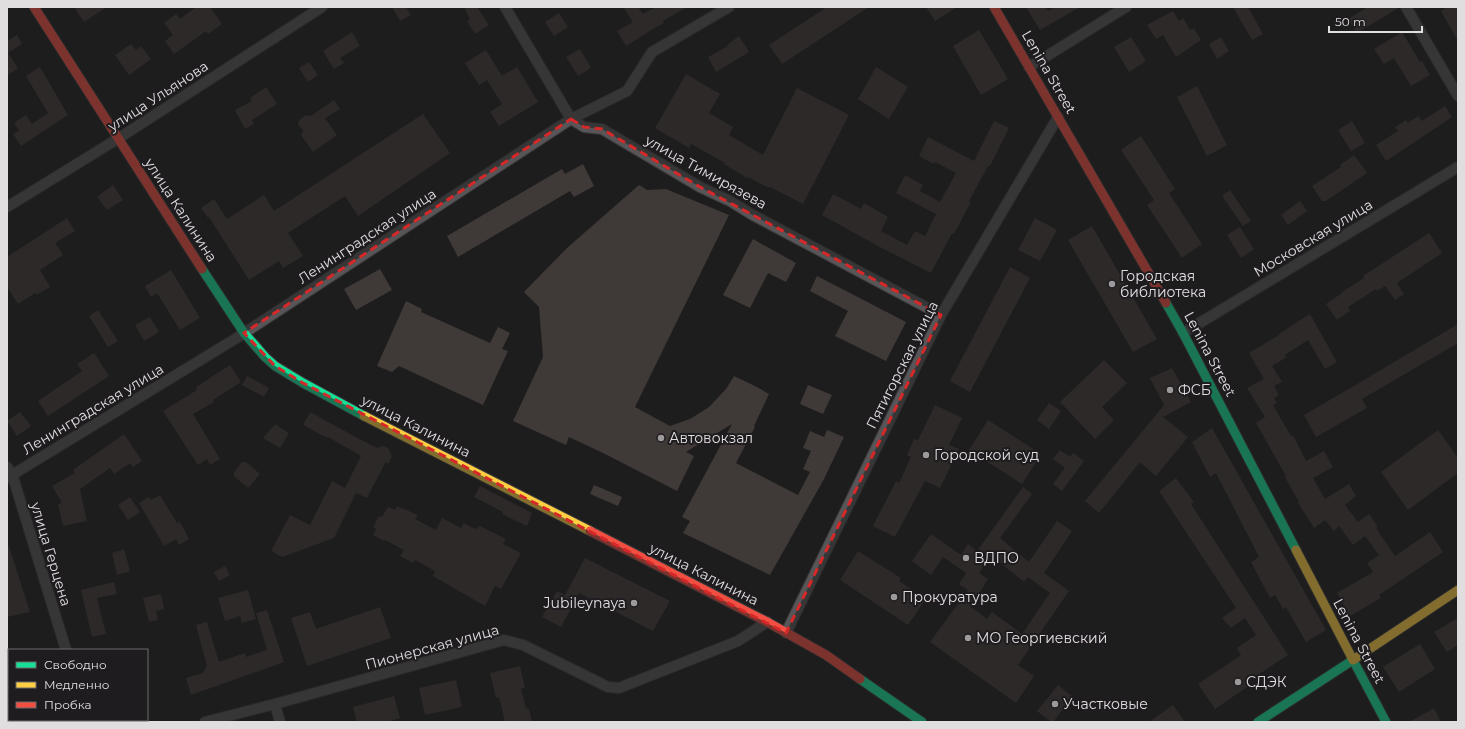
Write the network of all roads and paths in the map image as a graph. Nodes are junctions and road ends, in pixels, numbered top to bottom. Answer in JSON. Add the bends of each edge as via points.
{"nodes":[{"id":1,"x":34,"y":7,"type":"edge"},
{"id":2,"x":322,"y":7,"type":"edge"},
{"id":3,"x":505,"y":7,"type":"edge"},
{"id":4,"x":729,"y":7,"type":"edge"},
{"id":5,"x":994,"y":7,"type":"edge"},
{"id":6,"x":1126,"y":7,"type":"edge"},
{"id":7,"x":1406,"y":7,"type":"edge"},
{"id":8,"x":1029,"y":68,"type":"junction"},
{"id":9,"x":1458,"y":96,"type":"edge"},
{"id":10,"x":1058,"y":117,"type":"junction"},
{"id":11,"x":571,"y":119,"type":"junction"},
{"id":12,"x":118,"y":138,"type":"junction"},
{"id":13,"x":1458,"y":167,"type":"edge"},
{"id":14,"x":7,"y":207,"type":"edge"},
{"id":15,"x":942,"y":315,"type":"junction"},
{"id":16,"x":244,"y":333,"type":"junction"},
{"id":17,"x":1183,"y":333,"type":"junction"},
{"id":18,"x":9,"y":473,"type":"edge"},
{"id":19,"x":1458,"y":590,"type":"edge"},
{"id":20,"x":767,"y":622,"type":"junction"},
{"id":21,"x":786,"y":633,"type":"junction"},
{"id":22,"x":66,"y":649,"type":"edge"},
{"id":23,"x":1353,"y":660,"type":"junction"},
{"id":24,"x":275,"y":704,"type":"junction"},
{"id":25,"x":205,"y":722,"type":"edge"},
{"id":26,"x":280,"y":722,"type":"edge"},
{"id":27,"x":922,"y":722,"type":"edge"},
{"id":28,"x":1258,"y":722,"type":"edge"},
{"id":29,"x":1386,"y":722,"type":"edge"}],
"edges":[{"from":1,"to":12,"type":"main road","name":"улица Калинина"},
{"from":2,"to":12,"type":"street","name":"улица Ульянова"},
{"from":3,"to":11,"type":"street"},
{"from":4,"to":11,"type":"street","name":"Ленинградская улица","via":[[652,52],[627,91]]},
{"from":5,"to":8,"type":"main road","name":"Lenina Street"},
{"from":6,"to":8,"type":"street"},
{"from":7,"to":9,"type":"street"},
{"from":8,"to":10,"type":"main road","name":"Lenina Street"},
{"from":10,"to":15,"type":"street","name":"Пятигорская улица"},
{"from":10,"to":17,"type":"main road","name":"Lenina Street"},
{"from":11,"to":15,"type":"street","name":"улица Тимирязева","via":[[584,127],[602,129],[700,187]]},
{"from":11,"to":16,"type":"street","name":"Ленинградская улица"},
{"from":12,"to":14,"type":"street","name":"улица Ульянова"},
{"from":12,"to":16,"type":"main road","name":"улица Калинина"},
{"from":13,"to":17,"type":"street","name":"Московская улица"},
{"from":15,"to":21,"type":"street","name":"Пятигорская улица"},
{"from":16,"to":18,"type":"street","name":"Ленинградская улица"},
{"from":16,"to":20,"type":"main road","name":"улица Калинина","via":[[275,366],[302,383]]},
{"from":17,"to":23,"type":"main road","name":"Lenina Street"},
{"from":18,"to":22,"type":"street","name":"улица Герцена"},
{"from":19,"to":23,"type":"main road"},
{"from":20,"to":21,"type":"main road","name":"улица Калинина"},
{"from":20,"to":24,"type":"street","name":"Пионерская улица","via":[[738,641],[619,688],[608,687],[523,645],[504,640]]},
{"from":21,"to":27,"type":"main road","name":"улица Калинина","via":[[826,655]]},
{"from":23,"to":28,"type":"main road"},
{"from":23,"to":29,"type":"main road","name":"Lenina Street"},
{"from":24,"to":25,"type":"street","name":"Пионерская улица"},
{"from":24,"to":26,"type":"street"}]}
